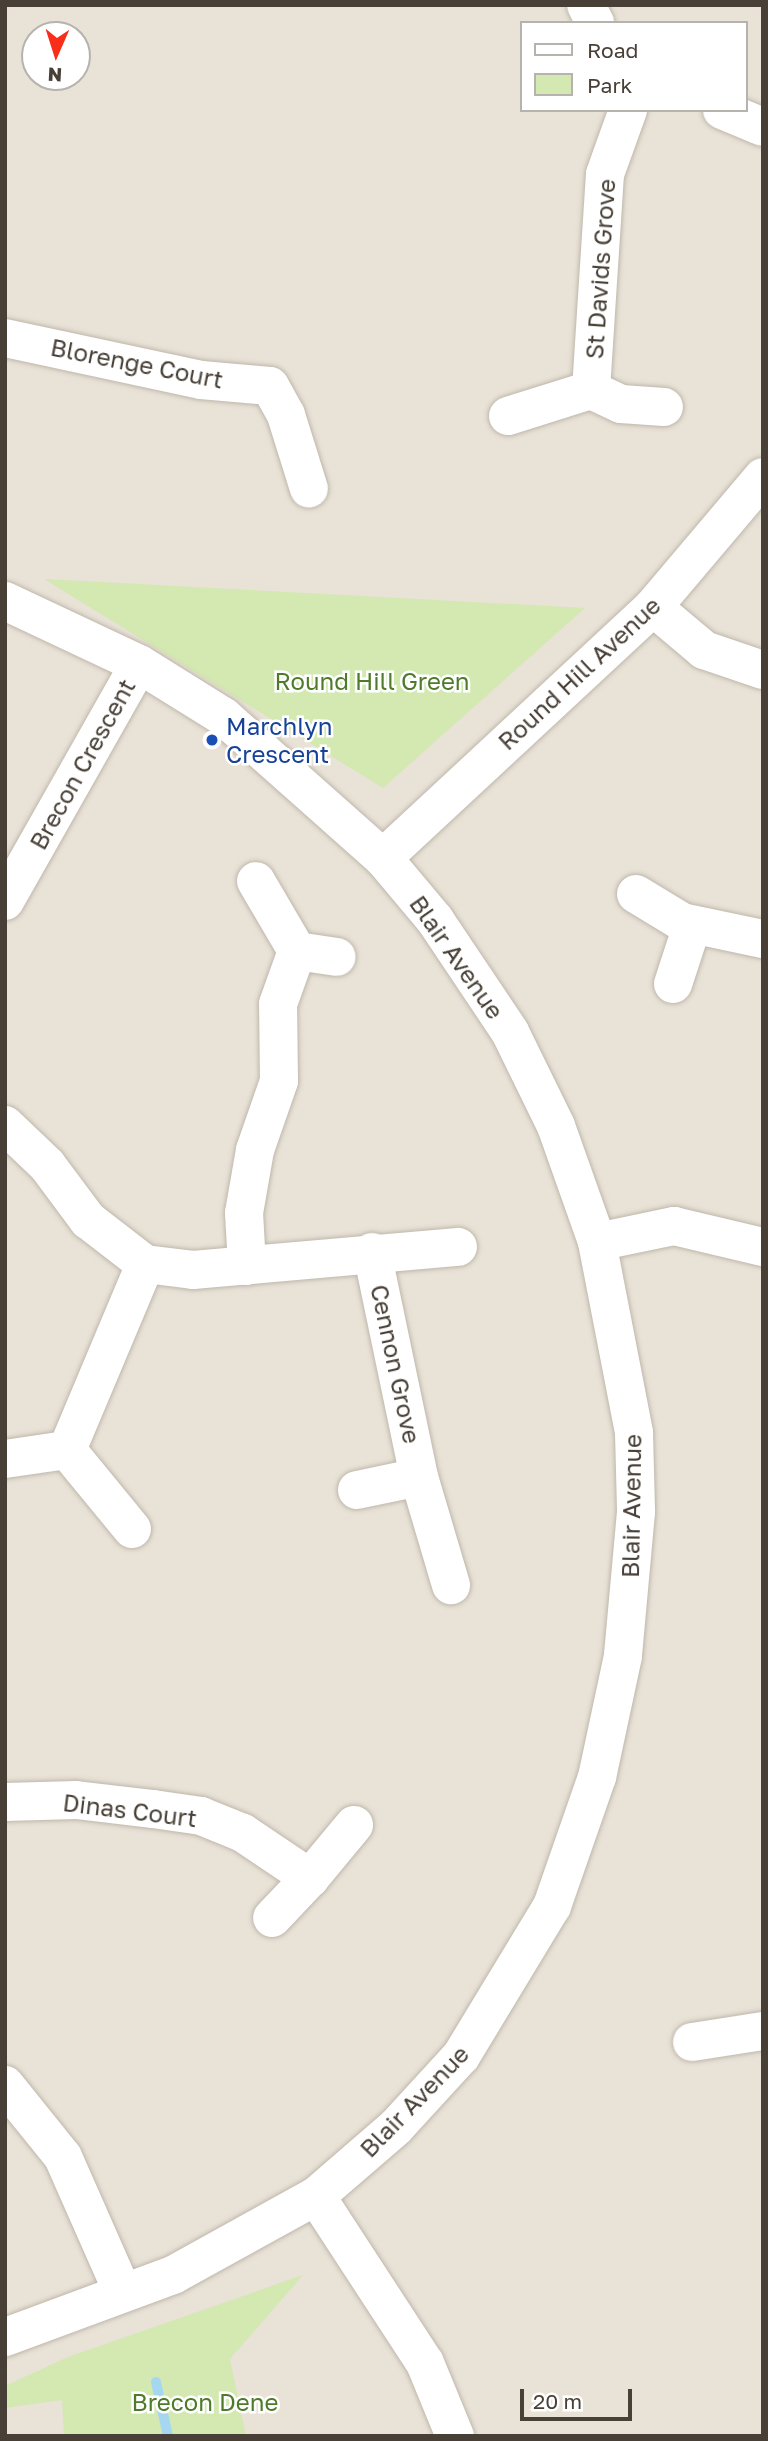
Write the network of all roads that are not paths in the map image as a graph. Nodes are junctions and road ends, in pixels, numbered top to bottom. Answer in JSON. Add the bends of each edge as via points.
{"nodes":[{"id":1,"x":586,"y":5,"type":"edge"},
{"id":2,"x":594,"y":21,"type":"edge"},
{"id":3,"x":627,"y":112,"type":"edge"},
{"id":4,"x":727,"y":112,"type":"edge"},
{"id":5,"x":763,"y":127,"type":"edge"},
{"id":6,"x":5,"y":338,"type":"edge"},
{"id":7,"x":591,"y":390,"type":"junction"},
{"id":8,"x":664,"y":407,"type":"dead end"},
{"id":9,"x":508,"y":416,"type":"dead end"},
{"id":10,"x":763,"y":477,"type":"edge"},
{"id":11,"x":309,"y":489,"type":"dead end"},
{"id":12,"x":5,"y":601,"type":"edge"},
{"id":13,"x":653,"y":607,"type":"junction"},
{"id":14,"x":139,"y":664,"type":"junction"},
{"id":15,"x":763,"y":670,"type":"edge"},
{"id":16,"x":383,"y":858,"type":"junction"},
{"id":17,"x":256,"y":881,"type":"dead end"},
{"id":18,"x":636,"y":894,"type":"dead end"},
{"id":19,"x":6,"y":898,"type":"edge"},
{"id":20,"x":692,"y":926,"type":"junction"},
{"id":21,"x":763,"y":939,"type":"edge"},
{"id":22,"x":297,"y":951,"type":"junction"},
{"id":23,"x":337,"y":957,"type":"dead end"},
{"id":24,"x":673,"y":984,"type":"dead end"},
{"id":25,"x":5,"y":1125,"type":"edge"},
{"id":26,"x":597,"y":1242,"type":"junction"},
{"id":27,"x":458,"y":1247,"type":"dead end"},
{"id":28,"x":763,"y":1247,"type":"edge"},
{"id":29,"x":372,"y":1252,"type":"junction"},
{"id":30,"x":145,"y":1264,"type":"junction"},
{"id":31,"x":247,"y":1266,"type":"junction"},
{"id":32,"x":67,"y":1450,"type":"junction"},
{"id":33,"x":5,"y":1459,"type":"edge"},
{"id":34,"x":419,"y":1477,"type":"junction"},
{"id":35,"x":357,"y":1490,"type":"dead end"},
{"id":36,"x":132,"y":1529,"type":"dead end"},
{"id":37,"x":451,"y":1585,"type":"dead end"},
{"id":38,"x":5,"y":1802,"type":"edge"},
{"id":39,"x":354,"y":1825,"type":"dead end"},
{"id":40,"x":310,"y":1878,"type":"junction"},
{"id":41,"x":272,"y":1918,"type":"dead end"},
{"id":42,"x":763,"y":2031,"type":"edge"},
{"id":43,"x":692,"y":2042,"type":"dead end"},
{"id":44,"x":5,"y":2085,"type":"edge"},
{"id":45,"x":316,"y":2196,"type":"junction"},
{"id":46,"x":121,"y":2291,"type":"junction"},
{"id":47,"x":5,"y":2337,"type":"edge"},
{"id":48,"x":455,"y":2436,"type":"edge"}],
"edges":[{"from":1,"to":2,"type":"street"},
{"from":3,"to":7,"type":"street","name":"St Davids Grove","via":[[605,174]]},
{"from":4,"to":5,"type":"street"},
{"from":6,"to":11,"type":"street","name":"Blorenge Court","via":[[201,380],[270,386],[286,415]]},
{"from":7,"to":8,"type":"street","name":"St Davids Grove","via":[[621,404]]},
{"from":7,"to":9,"type":"street","name":"St Davids Grove"},
{"from":10,"to":13,"type":"street","name":"Round Hill Avenue"},
{"from":12,"to":14,"type":"street","name":"Blair Avenue"},
{"from":13,"to":15,"type":"street","via":[[704,650]]},
{"from":13,"to":16,"type":"street","name":"Round Hill Avenue"},
{"from":14,"to":16,"type":"street","name":"Blair Avenue","via":[[224,717]]},
{"from":14,"to":19,"type":"street","name":"Brecon Crescent"},
{"from":16,"to":26,"type":"street","name":"Blair Avenue","via":[[435,920],[510,1032],[556,1126]]},
{"from":17,"to":22,"type":"street"},
{"from":18,"to":20,"type":"street"},
{"from":20,"to":21,"type":"street"},
{"from":20,"to":24,"type":"street"},
{"from":22,"to":23,"type":"street"},
{"from":22,"to":31,"type":"street","via":[[278,1004],[279,1081],[255,1150],[244,1213]]},
{"from":25,"to":30,"type":"street","via":[[88,1220]]},
{"from":26,"to":28,"type":"street","via":[[674,1226]]},
{"from":26,"to":45,"type":"street","name":"Blair Avenue","via":[[634,1433],[636,1512],[623,1656],[597,1777],[552,1906],[461,2056],[396,2127]]},
{"from":27,"to":29,"type":"street","name":"Cennon Grove"},
{"from":29,"to":31,"type":"street","name":"Cennon Grove"},
{"from":29,"to":34,"type":"street","name":"Cennon Grove"},
{"from":30,"to":31,"type":"street","name":"Cennon Grove"},
{"from":30,"to":32,"type":"street"},
{"from":32,"to":33,"type":"street"},
{"from":32,"to":36,"type":"street"},
{"from":34,"to":35,"type":"street","name":"Cennon Grove"},
{"from":34,"to":37,"type":"street","name":"Cennon Grove"},
{"from":38,"to":40,"type":"street","name":"Dinas Court","via":[[76,1800],[201,1816],[243,1833]]},
{"from":39,"to":40,"type":"street"},
{"from":40,"to":41,"type":"street"},
{"from":42,"to":43,"type":"street"},
{"from":44,"to":46,"type":"street","via":[[63,2157]]},
{"from":45,"to":46,"type":"street","name":"Blair Avenue","via":[[173,2275]]},
{"from":45,"to":48,"type":"street","via":[[425,2363]]},
{"from":46,"to":47,"type":"street","name":"Blair Avenue"}]}
